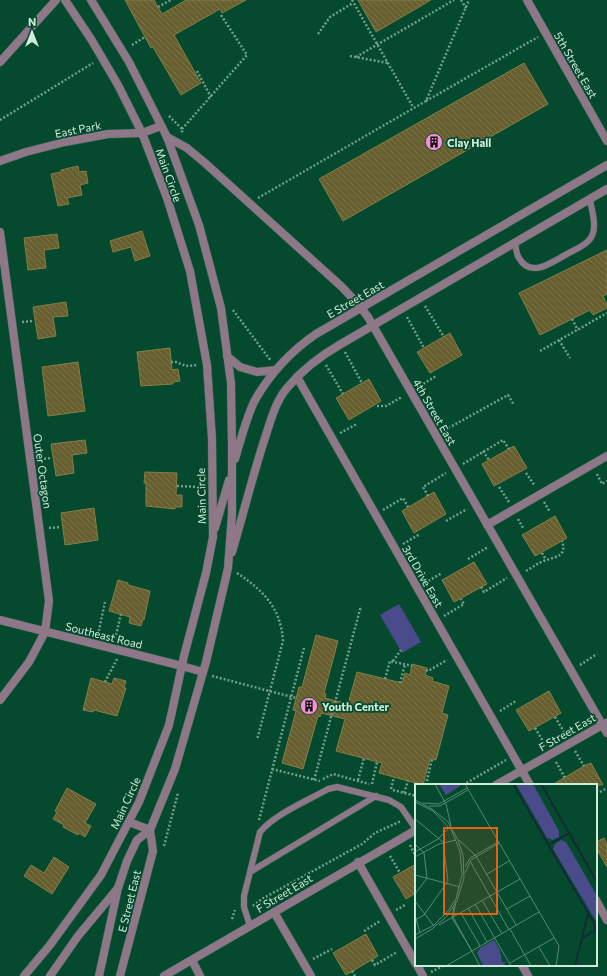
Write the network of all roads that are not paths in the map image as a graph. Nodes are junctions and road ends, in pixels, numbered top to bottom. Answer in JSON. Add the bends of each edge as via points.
{"nodes":[{"id":1,"x":56,"y":0,"type":"edge"},
{"id":2,"x":65,"y":0,"type":"edge"},
{"id":3,"x":91,"y":0,"type":"edge"},
{"id":4,"x":527,"y":0,"type":"edge"},
{"id":5,"x":0,"y":62,"type":"edge"},
{"id":6,"x":161,"y":126,"type":"junction"},
{"id":7,"x":142,"y":133,"type":"junction"},
{"id":8,"x":167,"y":137,"type":"junction"},
{"id":9,"x":607,"y":141,"type":"edge"},
{"id":10,"x":187,"y":148,"type":"junction"},
{"id":11,"x":174,"y":157,"type":"junction"},
{"id":12,"x":0,"y":161,"type":"edge"},
{"id":13,"x":607,"y":165,"type":"edge"},
{"id":14,"x":607,"y":189,"type":"edge"},
{"id":15,"x":590,"y":200,"type":"junction"},
{"id":16,"x":0,"y":232,"type":"edge"},
{"id":17,"x":515,"y":242,"type":"junction"},
{"id":18,"x":361,"y":308,"type":"junction"},
{"id":19,"x":373,"y":325,"type":"junction"},
{"id":20,"x":227,"y":356,"type":"junction"},
{"id":21,"x":276,"y":370,"type":"junction"},
{"id":22,"x":297,"y":377,"type":"junction"},
{"id":23,"x":607,"y":456,"type":"edge"},
{"id":24,"x":232,"y":469,"type":"junction"},
{"id":25,"x":487,"y":525,"type":"junction"},
{"id":26,"x":213,"y":537,"type":"junction"},
{"id":27,"x":228,"y":568,"type":"junction"},
{"id":28,"x":0,"y":620,"type":"edge"},
{"id":29,"x":45,"y":632,"type":"junction"},
{"id":30,"x":182,"y":666,"type":"junction"},
{"id":31,"x":206,"y":674,"type":"junction"},
{"id":32,"x":0,"y":700,"type":"edge"},
{"id":33,"x":605,"y":724,"type":"edge"},
{"id":34,"x":607,"y":734,"type":"edge"},
{"id":35,"x":521,"y":771,"type":"junction"},
{"id":36,"x":498,"y":784,"type":"edge"},
{"id":37,"x":529,"y":784,"type":"edge"},
{"id":38,"x":376,"y":796,"type":"junction"},
{"id":39,"x":129,"y":822,"type":"junction"},
{"id":40,"x":415,"y":827,"type":"edge"},
{"id":41,"x":150,"y":830,"type":"junction"},
{"id":42,"x":415,"y":830,"type":"edge"},
{"id":43,"x":358,"y":862,"type":"junction"},
{"id":44,"x":250,"y":872,"type":"junction"},
{"id":45,"x":118,"y":888,"type":"junction"},
{"id":46,"x":597,"y":902,"type":"edge"},
{"id":47,"x":274,"y":912,"type":"junction"},
{"id":48,"x":607,"y":920,"type":"edge"},
{"id":49,"x":250,"y":926,"type":"junction"},
{"id":50,"x":192,"y":960,"type":"junction"},
{"id":51,"x":415,"y":962,"type":"edge"},
{"id":52,"x":417,"y":966,"type":"edge"},
{"id":53,"x":523,"y":966,"type":"edge"},
{"id":54,"x":24,"y":976,"type":"edge"},
{"id":55,"x":50,"y":976,"type":"edge"},
{"id":56,"x":99,"y":976,"type":"edge"},
{"id":57,"x":120,"y":976,"type":"edge"},
{"id":58,"x":164,"y":976,"type":"edge"},
{"id":59,"x":200,"y":976,"type":"edge"},
{"id":60,"x":311,"y":976,"type":"edge"},
{"id":61,"x":424,"y":976,"type":"edge"},
{"id":62,"x":528,"y":976,"type":"edge"}],
"edges":[{"from":1,"to":5,"type":"street"},
{"from":2,"to":7,"type":"street","name":"Main Circle","via":[[92,39]]},
{"from":3,"to":6,"type":"street","name":"Main Circle","via":[[129,62]]},
{"from":4,"to":9,"type":"street","name":"5th Street East"},
{"from":6,"to":7,"type":"street","name":"East Park"},
{"from":6,"to":8,"type":"street","name":"Main Circle"},
{"from":7,"to":12,"type":"street","name":"East Park","via":[[108,134],[65,142]]},
{"from":7,"to":26,"type":"street","name":"Main Circle","via":[[167,198],[190,271],[206,365],[211,432]]},
{"from":8,"to":10,"type":"street","name":"4th Street East"},
{"from":8,"to":11,"type":"street","name":"Main Circle"},
{"from":10,"to":11,"type":"street"},
{"from":10,"to":18,"type":"street","name":"4th Street East","via":[[342,287]]},
{"from":11,"to":20,"type":"street","name":"Main Circle","via":[[201,232],[221,308]]},
{"from":13,"to":18,"type":"street","name":"E Street East"},
{"from":14,"to":15,"type":"street"},
{"from":15,"to":17,"type":"street"},
{"from":15,"to":17,"type":"lane","via":[[594,219],[591,239],[545,266],[536,269],[527,266],[519,258]]},
{"from":16,"to":29,"type":"street","name":"Outer Octagon","via":[[49,601]]},
{"from":17,"to":19,"type":"street"},
{"from":18,"to":19,"type":"street","name":"4th Street East"},
{"from":18,"to":21,"type":"street","name":"E Street East","via":[[303,343]]},
{"from":19,"to":22,"type":"street","via":[[313,361]]},
{"from":19,"to":25,"type":"street","name":"4th Street East"},
{"from":20,"to":21,"type":"street","via":[[240,367],[257,372]]},
{"from":20,"to":24,"type":"street","name":"Main Circle"},
{"from":21,"to":24,"type":"street","name":"E Street East","via":[[255,401]]},
{"from":22,"to":27,"type":"street","via":[[286,388],[270,421]]},
{"from":22,"to":35,"type":"street","name":"3rd Drive East"},
{"from":23,"to":25,"type":"street"},
{"from":24,"to":26,"type":"street","name":"E Street East"},
{"from":24,"to":27,"type":"street","name":"Main Circle"},
{"from":25,"to":33,"type":"street","name":"4th Street East"},
{"from":26,"to":30,"type":"street","name":"Main Circle"},
{"from":27,"to":31,"type":"street","name":"Main Circle"},
{"from":28,"to":29,"type":"street","name":"Southeast Road"},
{"from":29,"to":30,"type":"street","name":"Southeast Road"},
{"from":29,"to":32,"type":"street","name":"Outer Octagon","via":[[29,662]]},
{"from":30,"to":31,"type":"street","name":"Southeast Road"},
{"from":30,"to":39,"type":"street","name":"Main Circle","via":[[169,725]]},
{"from":31,"to":41,"type":"street","name":"Main Circle","via":[[175,769]]},
{"from":33,"to":34,"type":"street","name":"4th Street East"},
{"from":33,"to":35,"type":"street","name":"F Street East"},
{"from":35,"to":36,"type":"street","name":"F Street East"},
{"from":35,"to":37,"type":"street","name":"3rd Drive East"},
{"from":38,"to":40,"type":"lane","via":[[401,807]]},
{"from":38,"to":44,"type":"lane"},
{"from":38,"to":44,"type":"lane","via":[[337,787],[328,789],[274,819],[260,832]]},
{"from":39,"to":41,"type":"street"},
{"from":39,"to":54,"type":"street","name":"Main Circle","via":[[101,875]]},
{"from":41,"to":45,"type":"street","name":"Main Circle","via":[[137,840]]},
{"from":41,"to":57,"type":"street","name":"E Street East","via":[[153,851]]},
{"from":42,"to":43,"type":"street","name":"F Street East"},
{"from":43,"to":47,"type":"street","name":"F Street East"},
{"from":43,"to":51,"type":"street"},
{"from":44,"to":49,"type":"lane","via":[[244,896]]},
{"from":45,"to":55,"type":"street","name":"Main Circle","via":[[78,936]]},
{"from":45,"to":56,"type":"street","name":"E Street East"},
{"from":46,"to":48,"type":"street"},
{"from":47,"to":49,"type":"street","name":"F Street East"},
{"from":47,"to":60,"type":"street"},
{"from":49,"to":50,"type":"street","name":"F Street East"},
{"from":50,"to":58,"type":"street","name":"F Street East"},
{"from":50,"to":59,"type":"street"},
{"from":52,"to":61,"type":"street"},
{"from":53,"to":62,"type":"street"}]}
